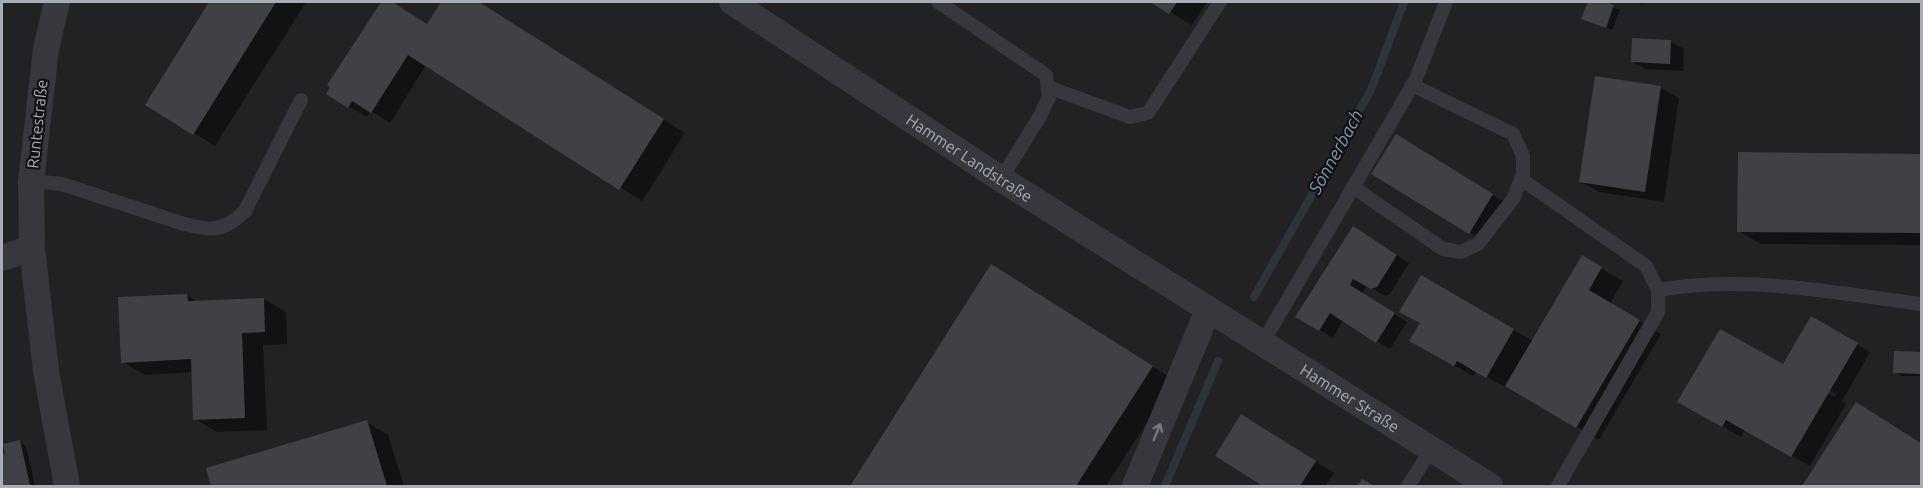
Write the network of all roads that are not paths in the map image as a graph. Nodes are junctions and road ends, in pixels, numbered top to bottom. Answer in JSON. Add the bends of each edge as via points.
{"nodes":[{"id":1,"x":57,"y":2,"type":"edge"},
{"id":2,"x":732,"y":2,"type":"edge"},
{"id":3,"x":938,"y":2,"type":"edge"},
{"id":4,"x":1220,"y":2,"type":"edge"},
{"id":5,"x":1446,"y":2,"type":"edge"},
{"id":6,"x":1412,"y":85,"type":"junction"},
{"id":7,"x":1048,"y":87,"type":"junction"},
{"id":8,"x":301,"y":100,"type":"dead end"},
{"id":9,"x":1001,"y":179,"type":"junction"},
{"id":10,"x":1521,"y":179,"type":"junction"},
{"id":11,"x":31,"y":181,"type":"junction"},
{"id":12,"x":1353,"y":187,"type":"junction"},
{"id":13,"x":32,"y":248,"type":"junction"},
{"id":14,"x":2,"y":258,"type":"edge"},
{"id":15,"x":1658,"y":290,"type":"junction"},
{"id":16,"x":1922,"y":304,"type":"edge"},
{"id":17,"x":1208,"y":310,"type":"junction"},
{"id":18,"x":1262,"y":344,"type":"junction"},
{"id":19,"x":1431,"y":450,"type":"junction"},
{"id":20,"x":67,"y":486,"type":"edge"},
{"id":21,"x":1135,"y":486,"type":"edge"},
{"id":22,"x":1408,"y":486,"type":"edge"},
{"id":23,"x":1490,"y":486,"type":"edge"},
{"id":24,"x":1558,"y":486,"type":"edge"}],
"edges":[{"from":1,"to":11,"type":"street","name":"Runtestraße","via":[[46,49]]},
{"from":2,"to":9,"type":"street","name":"Hammer Landstraße"},
{"from":3,"to":7,"type":"lane","via":[[1046,75]]},
{"from":4,"to":7,"type":"lane","via":[[1148,113],[1130,117]]},
{"from":5,"to":6,"type":"lane"},
{"from":6,"to":10,"type":"lane","via":[[1513,134],[1523,156]]},
{"from":6,"to":12,"type":"lane"},
{"from":7,"to":9,"type":"lane","via":[[1049,97],[1040,116]]},
{"from":8,"to":11,"type":"lane","via":[[245,211],[234,222],[218,229],[183,224],[62,184]]},
{"from":9,"to":17,"type":"street","name":"Hammer Landstraße"},
{"from":10,"to":12,"type":"lane","via":[[1513,199],[1479,244],[1461,252],[1443,249]]},
{"from":10,"to":15,"type":"lane","via":[[1646,266]]},
{"from":11,"to":13,"type":"street","name":"Runtestraße"},
{"from":12,"to":18,"type":"lane"},
{"from":13,"to":14,"type":"street"},
{"from":13,"to":20,"type":"street","name":"Runtestraße","via":[[46,371]]},
{"from":15,"to":16,"type":"lane","via":[[1748,283]]},
{"from":15,"to":24,"type":"lane","via":[[1658,312]]},
{"from":17,"to":18,"type":"street","name":"Hammer Straße"},
{"from":21,"to":17,"type":"street","one_way":true},
{"from":18,"to":19,"type":"street","name":"Hammer Straße"},
{"from":19,"to":22,"type":"lane"},
{"from":19,"to":23,"type":"street","name":"Hammer Straße"}]}
